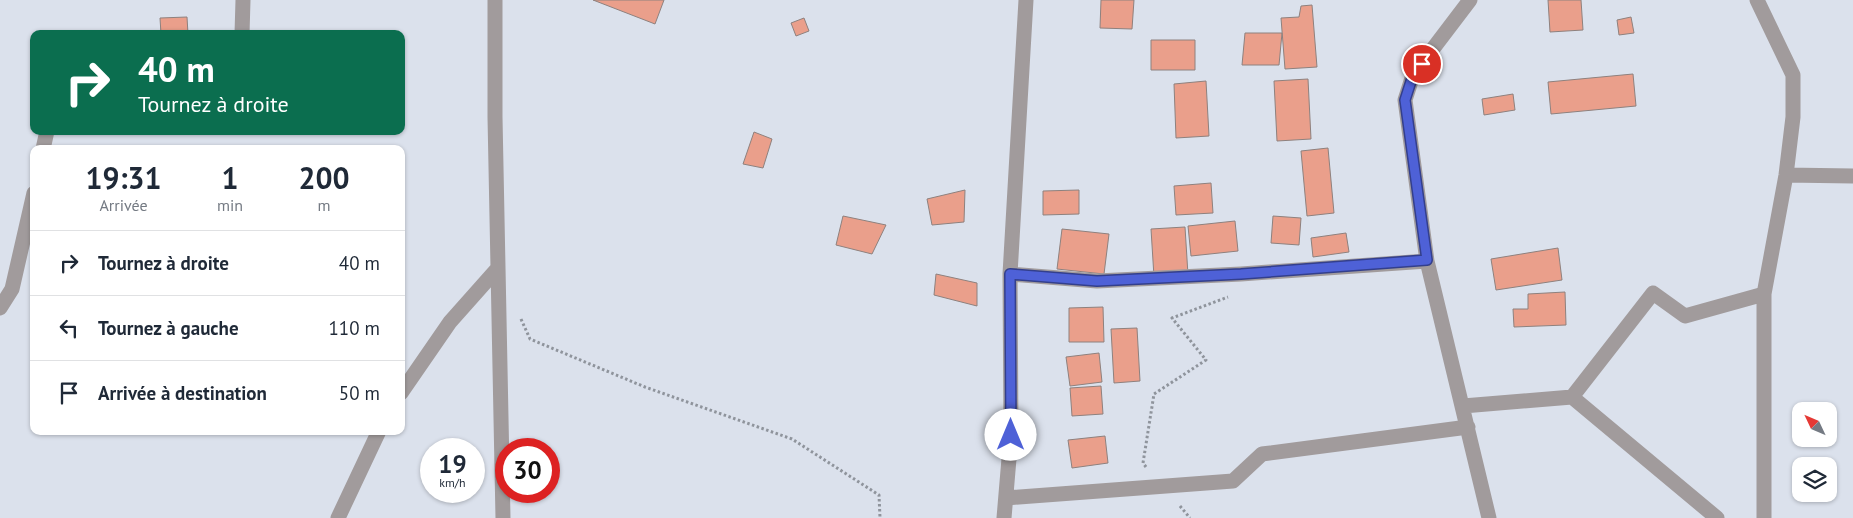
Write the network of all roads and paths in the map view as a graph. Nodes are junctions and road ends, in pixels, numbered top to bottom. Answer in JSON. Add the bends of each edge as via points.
{"nodes":[{"id":1,"x":243,"y":0,"type":"edge"},
{"id":2,"x":495,"y":0,"type":"edge"},
{"id":3,"x":1026,"y":0,"type":"edge"},
{"id":4,"x":1470,"y":0,"type":"edge"},
{"id":5,"x":1757,"y":0,"type":"edge"},
{"id":6,"x":242,"y":30,"type":"edge"},
{"id":7,"x":1786,"y":175,"type":"junction"},
{"id":8,"x":1853,"y":176,"type":"edge"},
{"id":9,"x":30,"y":211,"type":"edge"},
{"id":10,"x":1427,"y":260,"type":"junction"},
{"id":11,"x":498,"y":268,"type":"junction"},
{"id":12,"x":1010,"y":274,"type":"junction"},
{"id":13,"x":1236,"y":294,"type":"dead end"},
{"id":14,"x":1764,"y":294,"type":"junction"},
{"id":15,"x":0,"y":308,"type":"edge"},
{"id":16,"x":518,"y":312,"type":"dead end"},
{"id":17,"x":405,"y":387,"type":"edge"},
{"id":18,"x":1572,"y":398,"type":"junction"},
{"id":19,"x":1463,"y":406,"type":"junction"},
{"id":20,"x":1468,"y":427,"type":"junction"},
{"id":21,"x":377,"y":435,"type":"edge"},
{"id":22,"x":1163,"y":486,"type":"junction"},
{"id":23,"x":1006,"y":498,"type":"junction"},
{"id":24,"x":338,"y":518,"type":"edge"},
{"id":25,"x":503,"y":518,"type":"edge"},
{"id":26,"x":880,"y":518,"type":"edge"},
{"id":27,"x":1004,"y":518,"type":"edge"},
{"id":28,"x":1190,"y":518,"type":"edge"},
{"id":29,"x":1489,"y":518,"type":"edge"},
{"id":30,"x":1717,"y":518,"type":"edge"},
{"id":31,"x":1764,"y":518,"type":"edge"}],
"edges":[{"from":1,"to":6,"type":"street"},
{"from":2,"to":11,"type":"street"},
{"from":3,"to":12,"type":"street"},
{"from":4,"to":10,"type":"street","via":[[1413,75],[1405,100]]},
{"from":5,"to":7,"type":"street","via":[[1793,75],[1794,117]]},
{"from":7,"to":8,"type":"street"},
{"from":7,"to":14,"type":"street"},
{"from":9,"to":15,"type":"street","via":[[12,290]]},
{"from":10,"to":12,"type":"street","via":[[1097,281]]},
{"from":10,"to":19,"type":"street"},
{"from":11,"to":17,"type":"street","via":[[450,322]]},
{"from":11,"to":25,"type":"street"},
{"from":12,"to":23,"type":"street","via":[[1011,435]]},
{"from":13,"to":22,"type":"path","via":[[1172,318],[1206,360],[1154,394],[1142,464]]},
{"from":14,"to":18,"type":"street","via":[[1685,316],[1653,293]]},
{"from":14,"to":31,"type":"street"},
{"from":16,"to":26,"type":"path","via":[[530,339],[645,388],[792,439],[879,495]]},
{"from":18,"to":19,"type":"street"},
{"from":18,"to":30,"type":"street"},
{"from":19,"to":20,"type":"street"},
{"from":20,"to":22,"type":"street","via":[[1262,454],[1233,480]]},
{"from":20,"to":29,"type":"street"},
{"from":21,"to":24,"type":"street"},
{"from":22,"to":23,"type":"street"},
{"from":22,"to":28,"type":"path"},
{"from":23,"to":27,"type":"street"}]}
